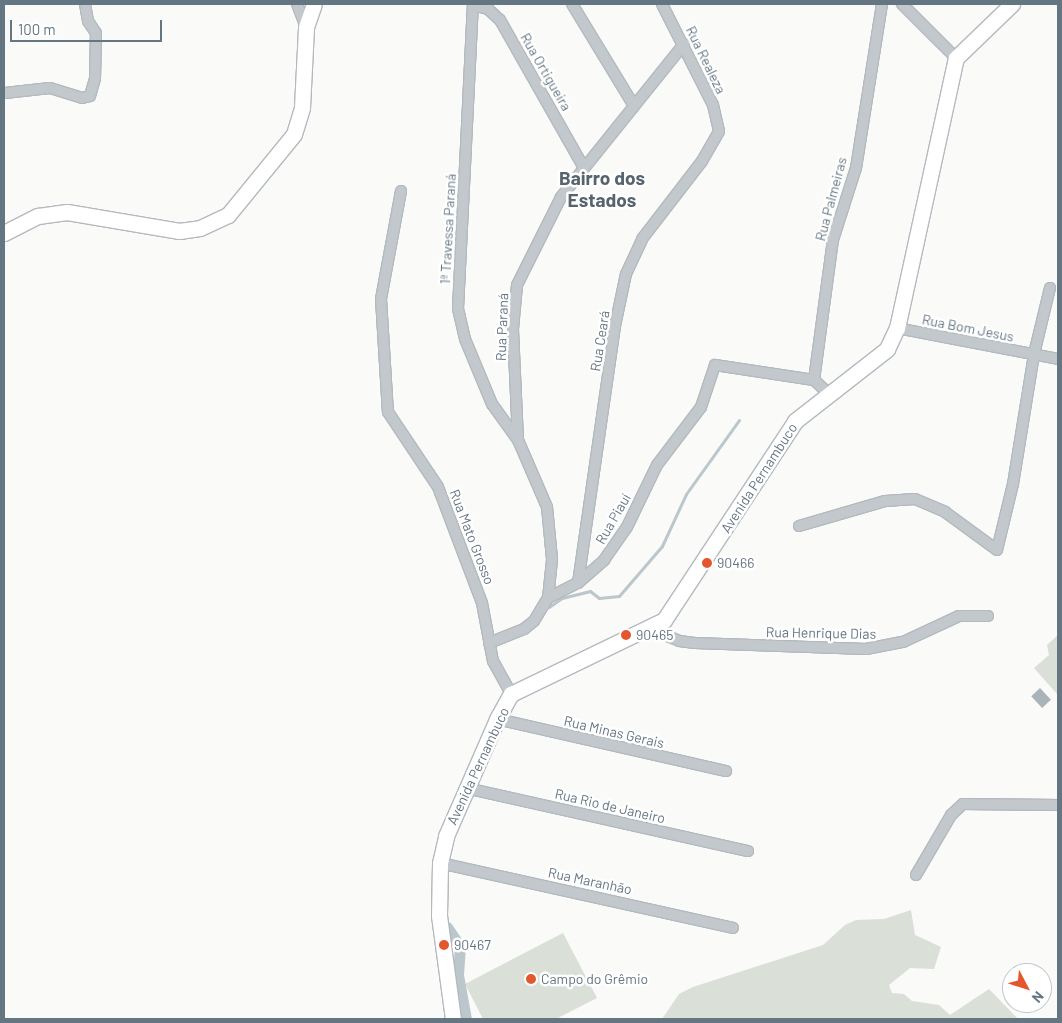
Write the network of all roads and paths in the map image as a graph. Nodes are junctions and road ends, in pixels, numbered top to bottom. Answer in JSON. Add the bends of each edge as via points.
{"nodes":[{"id":1,"x":85,"y":4,"type":"edge"},
{"id":2,"x":297,"y":4,"type":"edge"},
{"id":3,"x":314,"y":4,"type":"edge"},
{"id":4,"x":572,"y":4,"type":"edge"},
{"id":5,"x":662,"y":4,"type":"edge"},
{"id":6,"x":882,"y":4,"type":"edge"},
{"id":7,"x":902,"y":4,"type":"edge"},
{"id":8,"x":1012,"y":4,"type":"edge"},
{"id":9,"x":473,"y":5,"type":"joint"},
{"id":10,"x":306,"y":27,"type":"junction"},
{"id":11,"x":684,"y":44,"type":"junction"},
{"id":12,"x":956,"y":58,"type":"junction"},
{"id":13,"x":4,"y":94,"type":"edge"},
{"id":14,"x":634,"y":106,"type":"junction"},
{"id":15,"x":719,"y":131,"type":"joint"},
{"id":16,"x":584,"y":166,"type":"junction"},
{"id":17,"x":401,"y":191,"type":"dead end"},
{"id":18,"x":4,"y":233,"type":"edge"},
{"id":19,"x":1050,"y":288,"type":"dead end"},
{"id":20,"x":897,"y":328,"type":"junction"},
{"id":21,"x":1034,"y":354,"type":"junction"},
{"id":22,"x":1058,"y":359,"type":"edge"},
{"id":23,"x":814,"y":380,"type":"junction"},
{"id":24,"x":829,"y":394,"type":"junction"},
{"id":25,"x":518,"y":440,"type":"junction"},
{"id":26,"x":799,"y":526,"type":"dead end"},
{"id":27,"x":578,"y":583,"type":"junction"},
{"id":28,"x":548,"y":598,"type":"junction"},
{"id":29,"x":988,"y":616,"type":"dead end"},
{"id":30,"x":650,"y":629,"type":"junction"},
{"id":31,"x":489,"y":643,"type":"junction"},
{"id":32,"x":511,"y":694,"type":"junction"},
{"id":33,"x":497,"y":719,"type":"junction"},
{"id":34,"x":726,"y":770,"type":"dead end"},
{"id":35,"x":466,"y":788,"type":"junction"},
{"id":36,"x":1058,"y":805,"type":"edge"},
{"id":37,"x":748,"y":851,"type":"dead end"},
{"id":38,"x":440,"y":863,"type":"junction"},
{"id":39,"x":916,"y":875,"type":"dead end"},
{"id":40,"x":733,"y":928,"type":"dead end"},
{"id":41,"x":453,"y":1019,"type":"edge"}],
"edges":[{"from":1,"to":13,"type":"street","via":[[88,21],[96,33],[95,80],[90,96],[82,98],[50,88]]},
{"from":2,"to":10,"type":"street"},
{"from":3,"to":10,"type":"street"},
{"from":4,"to":14,"type":"street"},
{"from":5,"to":11,"type":"street","name":"Rua Realeza"},
{"from":6,"to":23,"type":"street","name":"Rua Palmeiras","via":[[856,168],[833,240]]},
{"from":7,"to":12,"type":"street"},
{"from":8,"to":12,"type":"street"},
{"from":9,"to":16,"type":"street","name":"Rua Ortigueira","via":[[488,9],[500,20]]},
{"from":9,"to":25,"type":"street","name":"1ª Travessa Paraná","via":[[458,309],[465,339],[492,404]]},
{"from":10,"to":18,"type":"street","via":[[302,107],[294,134],[228,215],[200,228],[180,230],[67,212],[38,216]]},
{"from":11,"to":14,"type":"street","name":"Rua Paraná"},
{"from":11,"to":15,"type":"street","name":"Rua Realeza","via":[[718,115]]},
{"from":12,"to":20,"type":"street","name":"Avenida Pernambuco"},
{"from":14,"to":16,"type":"street","name":"Rua Paraná","via":[[609,140]]},
{"from":15,"to":27,"type":"street","name":"Rua Ceará","via":[[702,160],[642,239],[626,274],[615,326]]},
{"from":16,"to":25,"type":"street","name":"Rua Paraná","via":[[560,198],[517,285],[512,329]]},
{"from":17,"to":31,"type":"street","name":"Rua Mato Grosso","via":[[381,299],[388,412],[438,487],[476,586]]},
{"from":19,"to":21,"type":"street"},
{"from":20,"to":21,"type":"street","name":"Rua Bom Jesus"},
{"from":20,"to":24,"type":"street","name":"Avenida Pernambuco","via":[[877,360]]},
{"from":21,"to":22,"type":"street","name":"Rua Bom Jesus"},
{"from":21,"to":26,"type":"street","via":[[1013,484],[997,550],[945,512],[915,499],[885,501]]},
{"from":23,"to":24,"type":"street"},
{"from":23,"to":27,"type":"street","name":"Rua Piauí","via":[[715,366],[702,407],[657,465],[627,527],[604,560]]},
{"from":24,"to":30,"type":"street","name":"Avenida Pernambuco","via":[[784,435],[676,605]]},
{"from":25,"to":28,"type":"street","name":"Rua Paraná","via":[[547,507],[552,559]]},
{"from":27,"to":28,"type":"street","name":"Rua Piauí"},
{"from":28,"to":31,"type":"street","name":"Rua Piauí","via":[[529,625]]},
{"from":29,"to":30,"type":"street","name":"Rua Henrique Dias","via":[[959,616],[895,645],[856,649],[679,641]]},
{"from":30,"to":32,"type":"street","name":"Avenida Pernambuco"},
{"from":31,"to":32,"type":"street","name":"Rua Mato Grosso","via":[[493,661]]},
{"from":32,"to":33,"type":"street","name":"Avenida Pernambuco"},
{"from":33,"to":34,"type":"street","name":"Rua Minas Gerais"},
{"from":33,"to":35,"type":"street","name":"Avenida Pernambuco"},
{"from":35,"to":37,"type":"street","name":"Rua Rio de Janeiro"},
{"from":35,"to":38,"type":"street","name":"Avenida Pernambuco","via":[[446,836]]},
{"from":36,"to":39,"type":"street","via":[[964,804],[951,815]]},
{"from":38,"to":40,"type":"street","name":"Rua Maranhão"},
{"from":38,"to":41,"type":"street","name":"Avenida Pernambuco","via":[[439,916]]}]}
